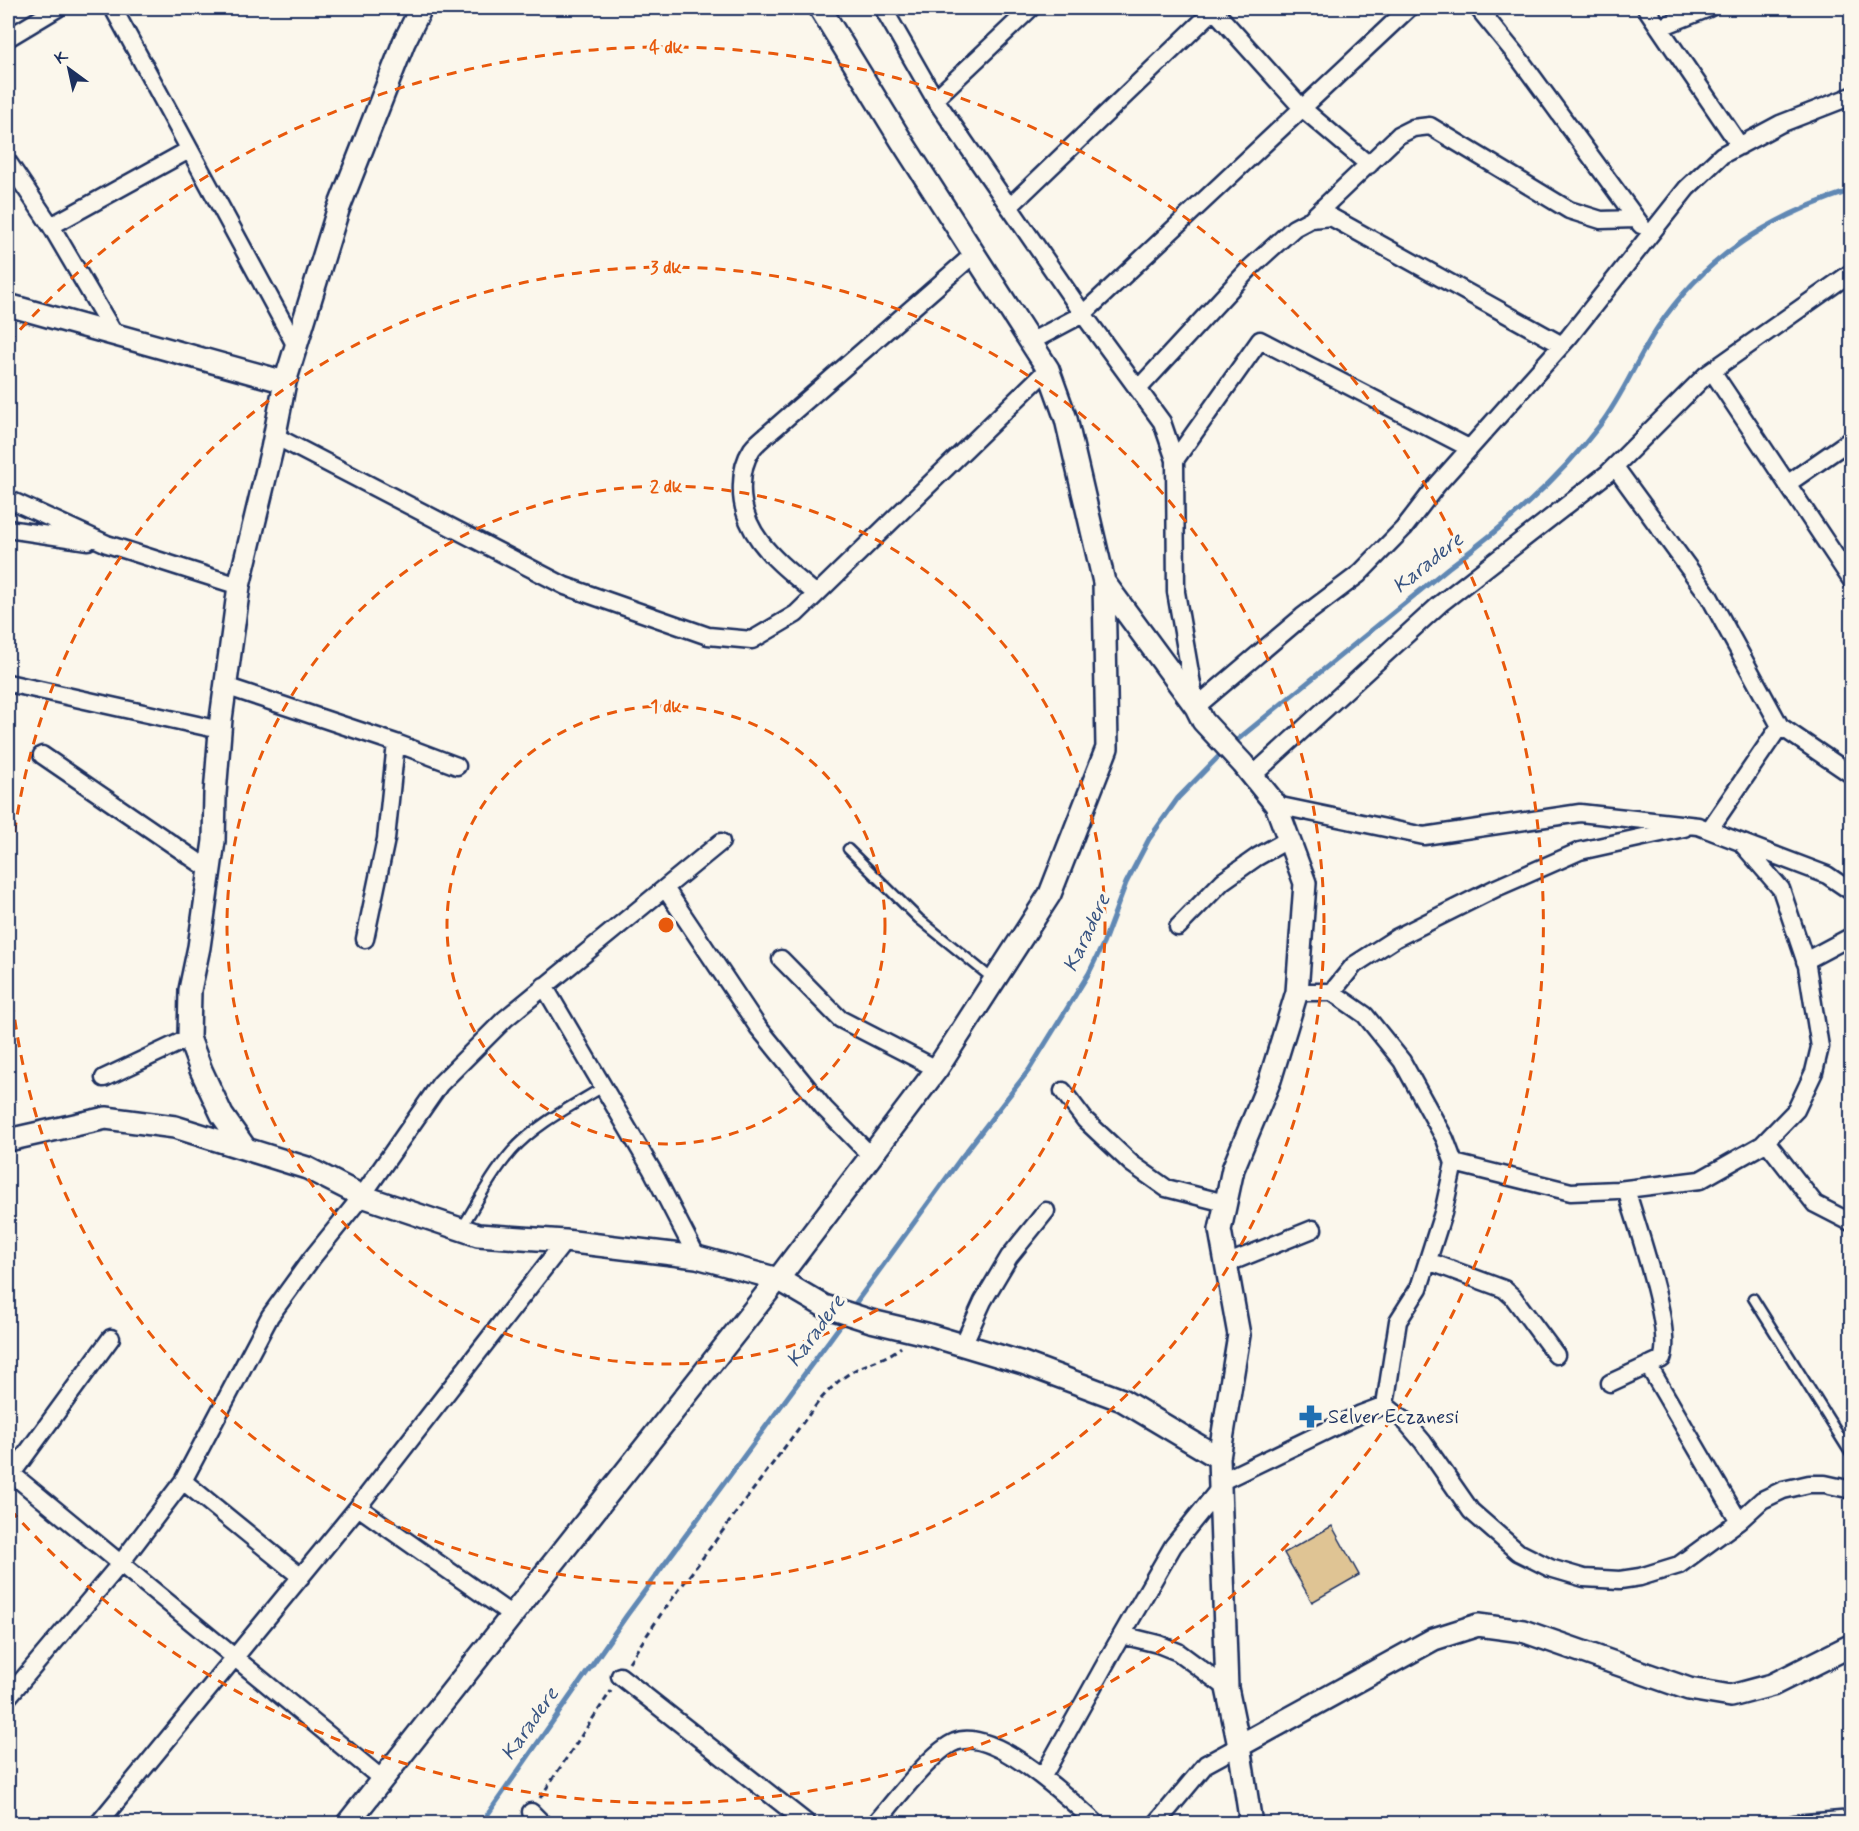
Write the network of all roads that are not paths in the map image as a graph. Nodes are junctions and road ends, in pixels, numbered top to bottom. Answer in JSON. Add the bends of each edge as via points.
{"nodes":[{"id":1,"x":58,"y":8,"type":"edge"},
{"id":2,"x":113,"y":8,"type":"edge"},
{"id":3,"x":421,"y":8,"type":"edge"},
{"id":4,"x":820,"y":8,"type":"edge"},
{"id":5,"x":883,"y":8,"type":"edge"},
{"id":6,"x":1031,"y":8,"type":"edge"},
{"id":7,"x":1214,"y":8,"type":"edge"},
{"id":8,"x":1409,"y":8,"type":"edge"},
{"id":9,"x":1478,"y":8,"type":"edge"},
{"id":10,"x":1646,"y":8,"type":"edge"},
{"id":11,"x":1708,"y":8,"type":"edge"},
{"id":12,"x":1660,"y":27,"type":"junction"},
{"id":13,"x":8,"y":38,"type":"edge"},
{"id":14,"x":1851,"y":96,"type":"edge"},
{"id":15,"x":935,"y":99,"type":"junction"},
{"id":16,"x":1302,"y":108,"type":"junction"},
{"id":17,"x":1740,"y":146,"type":"junction"},
{"id":18,"x":189,"y":150,"type":"junction"},
{"id":19,"x":8,"y":162,"type":"edge"},
{"id":20,"x":1369,"y":165,"type":"junction"},
{"id":21,"x":1009,"y":207,"type":"junction"},
{"id":22,"x":1311,"y":219,"type":"junction"},
{"id":23,"x":1636,"y":219,"type":"junction"},
{"id":24,"x":51,"y":226,"type":"junction"},
{"id":25,"x":1648,"y":235,"type":"junction"},
{"id":26,"x":974,"y":254,"type":"junction"},
{"id":27,"x":1851,"y":272,"type":"edge"},
{"id":28,"x":8,"y":305,"type":"edge"},
{"id":29,"x":1083,"y":314,"type":"junction"},
{"id":30,"x":115,"y":335,"type":"junction"},
{"id":31,"x":1032,"y":341,"type":"junction"},
{"id":32,"x":1562,"y":345,"type":"junction"},
{"id":33,"x":297,"y":348,"type":"junction"},
{"id":34,"x":1048,"y":369,"type":"junction"},
{"id":35,"x":1712,"y":371,"type":"junction"},
{"id":36,"x":285,"y":382,"type":"junction"},
{"id":37,"x":1139,"y":388,"type":"junction"},
{"id":38,"x":275,"y":436,"type":"junction"},
{"id":39,"x":1851,"y":440,"type":"edge"},
{"id":40,"x":1469,"y":448,"type":"junction"},
{"id":41,"x":1175,"y":460,"type":"junction"},
{"id":42,"x":1615,"y":467,"type":"junction"},
{"id":43,"x":1787,"y":484,"type":"junction"},
{"id":44,"x":8,"y":498,"type":"edge"},
{"id":45,"x":8,"y":529,"type":"edge"},
{"id":46,"x":107,"y":544,"type":"junction"},
{"id":47,"x":1851,"y":581,"type":"edge"},
{"id":48,"x":1104,"y":582,"type":"junction"},
{"id":49,"x":239,"y":586,"type":"junction"},
{"id":50,"x":816,"y":594,"type":"junction"},
{"id":51,"x":8,"y":683,"type":"edge"},
{"id":52,"x":225,"y":686,"type":"junction"},
{"id":53,"x":1199,"y":714,"type":"junction"},
{"id":54,"x":1780,"y":726,"type":"junction"},
{"id":55,"x":220,"y":730,"type":"junction"},
{"id":56,"x":396,"y":743,"type":"junction"},
{"id":57,"x":42,"y":755,"type":"dead end"},
{"id":58,"x":457,"y":766,"type":"dead end"},
{"id":59,"x":1247,"y":770,"type":"junction"},
{"id":60,"x":1851,"y":775,"type":"edge"},
{"id":61,"x":1276,"y":805,"type":"junction"},
{"id":62,"x":1703,"y":828,"type":"junction"},
{"id":63,"x":1289,"y":839,"type":"junction"},
{"id":64,"x":721,"y":842,"type":"dead end"},
{"id":65,"x":1743,"y":844,"type":"junction"},
{"id":66,"x":848,"y":849,"type":"dead end"},
{"id":67,"x":210,"y":870,"type":"junction"},
{"id":68,"x":665,"y":888,"type":"junction"},
{"id":69,"x":1851,"y":892,"type":"edge"},
{"id":70,"x":1178,"y":927,"type":"dead end"},
{"id":71,"x":1851,"y":936,"type":"edge"},
{"id":72,"x":365,"y":939,"type":"dead end"},
{"id":73,"x":781,"y":959,"type":"dead end"},
{"id":74,"x":1805,"y":961,"type":"junction"},
{"id":75,"x":994,"y":981,"type":"junction"},
{"id":76,"x":544,"y":986,"type":"junction"},
{"id":77,"x":1297,"y":992,"type":"junction"},
{"id":78,"x":1332,"y":992,"type":"junction"},
{"id":79,"x":189,"y":1038,"type":"junction"},
{"id":80,"x":937,"y":1070,"type":"junction"},
{"id":81,"x":104,"y":1078,"type":"dead end"},
{"id":82,"x":603,"y":1087,"type":"junction"},
{"id":83,"x":1063,"y":1091,"type":"dead end"},
{"id":84,"x":8,"y":1140,"type":"edge"},
{"id":85,"x":1766,"y":1141,"type":"junction"},
{"id":86,"x":246,"y":1149,"type":"junction"},
{"id":87,"x":871,"y":1156,"type":"junction"},
{"id":88,"x":1454,"y":1163,"type":"junction"},
{"id":89,"x":1626,"y":1189,"type":"junction"},
{"id":90,"x":362,"y":1196,"type":"junction"},
{"id":91,"x":1225,"y":1203,"type":"junction"},
{"id":92,"x":1046,"y":1211,"type":"dead end"},
{"id":93,"x":1851,"y":1223,"type":"edge"},
{"id":94,"x":1313,"y":1229,"type":"dead end"},
{"id":95,"x":460,"y":1230,"type":"junction"},
{"id":96,"x":565,"y":1241,"type":"junction"},
{"id":97,"x":697,"y":1257,"type":"junction"},
{"id":98,"x":1428,"y":1261,"type":"junction"},
{"id":99,"x":1226,"y":1264,"type":"junction"},
{"id":100,"x":778,"y":1279,"type":"junction"},
{"id":101,"x":1753,"y":1298,"type":"dead end"},
{"id":102,"x":111,"y":1338,"type":"dead end"},
{"id":103,"x":963,"y":1345,"type":"junction"},
{"id":104,"x":1556,"y":1355,"type":"dead end"},
{"id":105,"x":1648,"y":1365,"type":"junction"},
{"id":106,"x":1610,"y":1383,"type":"dead end"},
{"id":107,"x":1385,"y":1405,"type":"junction"},
{"id":108,"x":1851,"y":1456,"type":"edge"},
{"id":109,"x":1219,"y":1458,"type":"junction"},
{"id":110,"x":10,"y":1476,"type":"edge"},
{"id":111,"x":183,"y":1481,"type":"junction"},
{"id":112,"x":1220,"y":1485,"type":"junction"},
{"id":113,"x":1851,"y":1490,"type":"edge"},
{"id":114,"x":358,"y":1507,"type":"junction"},
{"id":115,"x":1739,"y":1521,"type":"junction"},
{"id":116,"x":120,"y":1564,"type":"junction"},
{"id":117,"x":301,"y":1577,"type":"junction"},
{"id":118,"x":512,"y":1615,"type":"junction"},
{"id":119,"x":1122,"y":1635,"type":"junction"},
{"id":120,"x":1851,"y":1645,"type":"edge"},
{"id":121,"x":234,"y":1658,"type":"junction"},
{"id":122,"x":620,"y":1676,"type":"road end"},
{"id":123,"x":1227,"y":1688,"type":"junction"},
{"id":124,"x":8,"y":1697,"type":"edge"},
{"id":125,"x":1239,"y":1746,"type":"junction"},
{"id":126,"x":1043,"y":1776,"type":"junction"},
{"id":127,"x":382,"y":1779,"type":"junction"},
{"id":128,"x":531,"y":1812,"type":"road end"},
{"id":129,"x":1851,"y":1819,"type":"edge"},
{"id":130,"x":98,"y":1824,"type":"edge"},
{"id":131,"x":347,"y":1824,"type":"edge"},
{"id":132,"x":543,"y":1824,"type":"edge"},
{"id":133,"x":808,"y":1824,"type":"edge"},
{"id":134,"x":875,"y":1824,"type":"edge"},
{"id":135,"x":1097,"y":1824,"type":"edge"},
{"id":136,"x":1156,"y":1824,"type":"edge"},
{"id":137,"x":1251,"y":1824,"type":"edge"},
{"id":138,"x":1794,"y":1824,"type":"edge"}],
"edges":[{"from":1,"to":13,"type":"street"},
{"from":2,"to":18,"type":"street"},
{"from":3,"to":33,"type":"street","via":[[338,210]]},
{"from":4,"to":26,"type":"street"},
{"from":5,"to":15,"type":"street"},
{"from":6,"to":15,"type":"street"},
{"from":7,"to":16,"type":"street"},
{"from":7,"to":21,"type":"street"},
{"from":8,"to":16,"type":"street"},
{"from":9,"to":23,"type":"street"},
{"from":10,"to":12,"type":"street"},
{"from":11,"to":12,"type":"street"},
{"from":12,"to":17,"type":"street"},
{"from":14,"to":17,"type":"street","via":[[1779,124]]},
{"from":15,"to":21,"type":"street"},
{"from":16,"to":20,"type":"street"},
{"from":16,"to":29,"type":"street"},
{"from":17,"to":25,"type":"street","via":[[1722,155],[1687,188]]},
{"from":18,"to":24,"type":"street"},
{"from":18,"to":33,"type":"street"},
{"from":19,"to":24,"type":"street"},
{"from":20,"to":22,"type":"street"},
{"from":20,"to":23,"type":"street","via":[[1400,135],[1430,126],[1579,215],[1601,220]]},
{"from":21,"to":29,"type":"street"},
{"from":22,"to":32,"type":"street","via":[[1330,217]]},
{"from":22,"to":37,"type":"street","via":[[1294,228],[1250,268]]},
{"from":23,"to":25,"type":"street"},
{"from":24,"to":30,"type":"street"},
{"from":25,"to":32,"type":"street"},
{"from":26,"to":31,"type":"street"},
{"from":26,"to":50,"type":"street","via":[[760,441],[744,465],[742,498],[752,532],[769,555]]},
{"from":27,"to":35,"type":"street"},
{"from":28,"to":30,"type":"street"},
{"from":29,"to":31,"type":"street"},
{"from":29,"to":37,"type":"street"},
{"from":30,"to":36,"type":"street"},
{"from":31,"to":34,"type":"street"},
{"from":32,"to":40,"type":"street"},
{"from":33,"to":36,"type":"street"},
{"from":34,"to":48,"type":"street","via":[[1066,419]]},
{"from":34,"to":50,"type":"street"},
{"from":35,"to":42,"type":"street"},
{"from":35,"to":43,"type":"street"},
{"from":36,"to":38,"type":"street"},
{"from":37,"to":41,"type":"street","via":[[1162,422]]},
{"from":38,"to":49,"type":"street"},
{"from":38,"to":50,"type":"street","via":[[565,586],[708,636],[752,640],[796,614]]},
{"from":39,"to":43,"type":"street"},
{"from":40,"to":41,"type":"street","via":[[1260,340]]},
{"from":40,"to":53,"type":"street","via":[[1404,528],[1359,574],[1302,616]]},
{"from":41,"to":53,"type":"street","via":[[1176,592]]},
{"from":42,"to":54,"type":"street","via":[[1710,596]]},
{"from":42,"to":59,"type":"street","via":[[1440,604]]},
{"from":43,"to":47,"type":"street"},
{"from":44,"to":46,"type":"street"},
{"from":45,"to":46,"type":"street"},
{"from":46,"to":49,"type":"street"},
{"from":48,"to":53,"type":"street"},
{"from":48,"to":75,"type":"street","via":[[1107,748],[1050,894]]},
{"from":49,"to":52,"type":"street"},
{"from":51,"to":55,"type":"street"},
{"from":52,"to":55,"type":"street"},
{"from":52,"to":56,"type":"street"},
{"from":53,"to":59,"type":"street"},
{"from":54,"to":60,"type":"street"},
{"from":54,"to":62,"type":"street"},
{"from":55,"to":67,"type":"street"},
{"from":56,"to":58,"type":"street"},
{"from":56,"to":72,"type":"street","via":[[386,839]]},
{"from":57,"to":67,"type":"street"},
{"from":59,"to":61,"type":"street"},
{"from":61,"to":62,"type":"street","via":[[1424,836],[1580,813]]},
{"from":61,"to":63,"type":"street"},
{"from":62,"to":65,"type":"street"},
{"from":62,"to":78,"type":"street","via":[[1580,851],[1496,888],[1396,938],[1354,965]]},
{"from":63,"to":70,"type":"street","via":[[1223,881]]},
{"from":63,"to":77,"type":"street","via":[[1305,883]]},
{"from":64,"to":68,"type":"street"},
{"from":65,"to":69,"type":"street","via":[[1827,875]]},
{"from":65,"to":74,"type":"street","via":[[1781,889]]},
{"from":66,"to":75,"type":"lane","via":[[919,919]]},
{"from":67,"to":79,"type":"street","via":[[190,990]]},
{"from":68,"to":76,"type":"street"},
{"from":68,"to":87,"type":"street","via":[[758,1027],[824,1108]]},
{"from":71,"to":74,"type":"street"},
{"from":73,"to":80,"type":"street","via":[[840,1019]]},
{"from":74,"to":85,"type":"street","via":[[1820,1047],[1814,1072],[1796,1110]]},
{"from":75,"to":80,"type":"street"},
{"from":76,"to":82,"type":"street"},
{"from":76,"to":90,"type":"street","via":[[440,1084]]},
{"from":77,"to":78,"type":"street"},
{"from":77,"to":91,"type":"street","via":[[1270,1080],[1233,1169]]},
{"from":78,"to":88,"type":"street","via":[[1365,1015],[1402,1061]]},
{"from":79,"to":81,"type":"street"},
{"from":79,"to":86,"type":"street","via":[[222,1114]]},
{"from":80,"to":87,"type":"street"},
{"from":82,"to":95,"type":"lane","via":[[551,1119],[513,1150]]},
{"from":82,"to":97,"type":"street"},
{"from":83,"to":91,"type":"street","via":[[1085,1120],[1132,1164],[1166,1188]]},
{"from":84,"to":86,"type":"street","via":[[106,1118],[175,1127]]},
{"from":85,"to":89,"type":"street","via":[[1700,1180]]},
{"from":85,"to":93,"type":"street","via":[[1815,1204]]},
{"from":86,"to":90,"type":"street","via":[[307,1168]]},
{"from":87,"to":100,"type":"street"},
{"from":88,"to":89,"type":"street","via":[[1571,1192]]},
{"from":88,"to":98,"type":"street"},
{"from":89,"to":105,"type":"street","via":[[1663,1317],[1665,1352],[1662,1359]]},
{"from":90,"to":95,"type":"street"},
{"from":90,"to":111,"type":"street","via":[[270,1316]]},
{"from":91,"to":99,"type":"street","via":[[1220,1230]]},
{"from":92,"to":103,"type":"street","via":[[1009,1257]]},
{"from":94,"to":99,"type":"street"},
{"from":95,"to":96,"type":"street","via":[[478,1235]]},
{"from":96,"to":97,"type":"street"},
{"from":96,"to":114,"type":"street"},
{"from":97,"to":100,"type":"street"},
{"from":98,"to":104,"type":"street","via":[[1504,1288]]},
{"from":98,"to":107,"type":"street","via":[[1419,1288],[1398,1321]]},
{"from":99,"to":109,"type":"street","via":[[1239,1335]]},
{"from":100,"to":103,"type":"street","via":[[824,1306]]},
{"from":100,"to":118,"type":"street"},
{"from":101,"to":108,"type":"lane"},
{"from":102,"to":110,"type":"street"},
{"from":103,"to":109,"type":"street","via":[[1122,1400]]},
{"from":105,"to":106,"type":"street"},
{"from":105,"to":115,"type":"street"},
{"from":107,"to":112,"type":"street"},
{"from":107,"to":115,"type":"street","via":[[1423,1442],[1471,1511],[1518,1552],[1567,1574],[1620,1580],[1660,1572],[1679,1565]]},
{"from":109,"to":112,"type":"street"},
{"from":110,"to":116,"type":"street"},
{"from":111,"to":116,"type":"street"},
{"from":111,"to":117,"type":"street"},
{"from":112,"to":119,"type":"street","via":[[1173,1546]]},
{"from":112,"to":123,"type":"street"},
{"from":113,"to":115,"type":"street","via":[[1825,1484],[1794,1487],[1762,1500]]},
{"from":114,"to":117,"type":"street"},
{"from":114,"to":118,"type":"street"},
{"from":116,"to":121,"type":"street"},
{"from":116,"to":124,"type":"street"},
{"from":117,"to":121,"type":"street"},
{"from":118,"to":127,"type":"street"},
{"from":119,"to":123,"type":"street","via":[[1178,1652]]},
{"from":119,"to":126,"type":"street"},
{"from":120,"to":125,"type":"street","via":[[1772,1685],[1731,1696],[1689,1689],[1523,1631],[1478,1625],[1434,1639]]},
{"from":121,"to":127,"type":"street"},
{"from":121,"to":130,"type":"street"},
{"from":122,"to":133,"type":"street"},
{"from":123,"to":125,"type":"street"},
{"from":125,"to":136,"type":"street","via":[[1206,1764]]},
{"from":125,"to":137,"type":"street"},
{"from":126,"to":134,"type":"street","via":[[995,1747],[973,1739],[956,1741],[938,1752]]},
{"from":126,"to":135,"type":"street"},
{"from":127,"to":131,"type":"street"},
{"from":128,"to":132,"type":"street"},
{"from":129,"to":138,"type":"street"}]}
